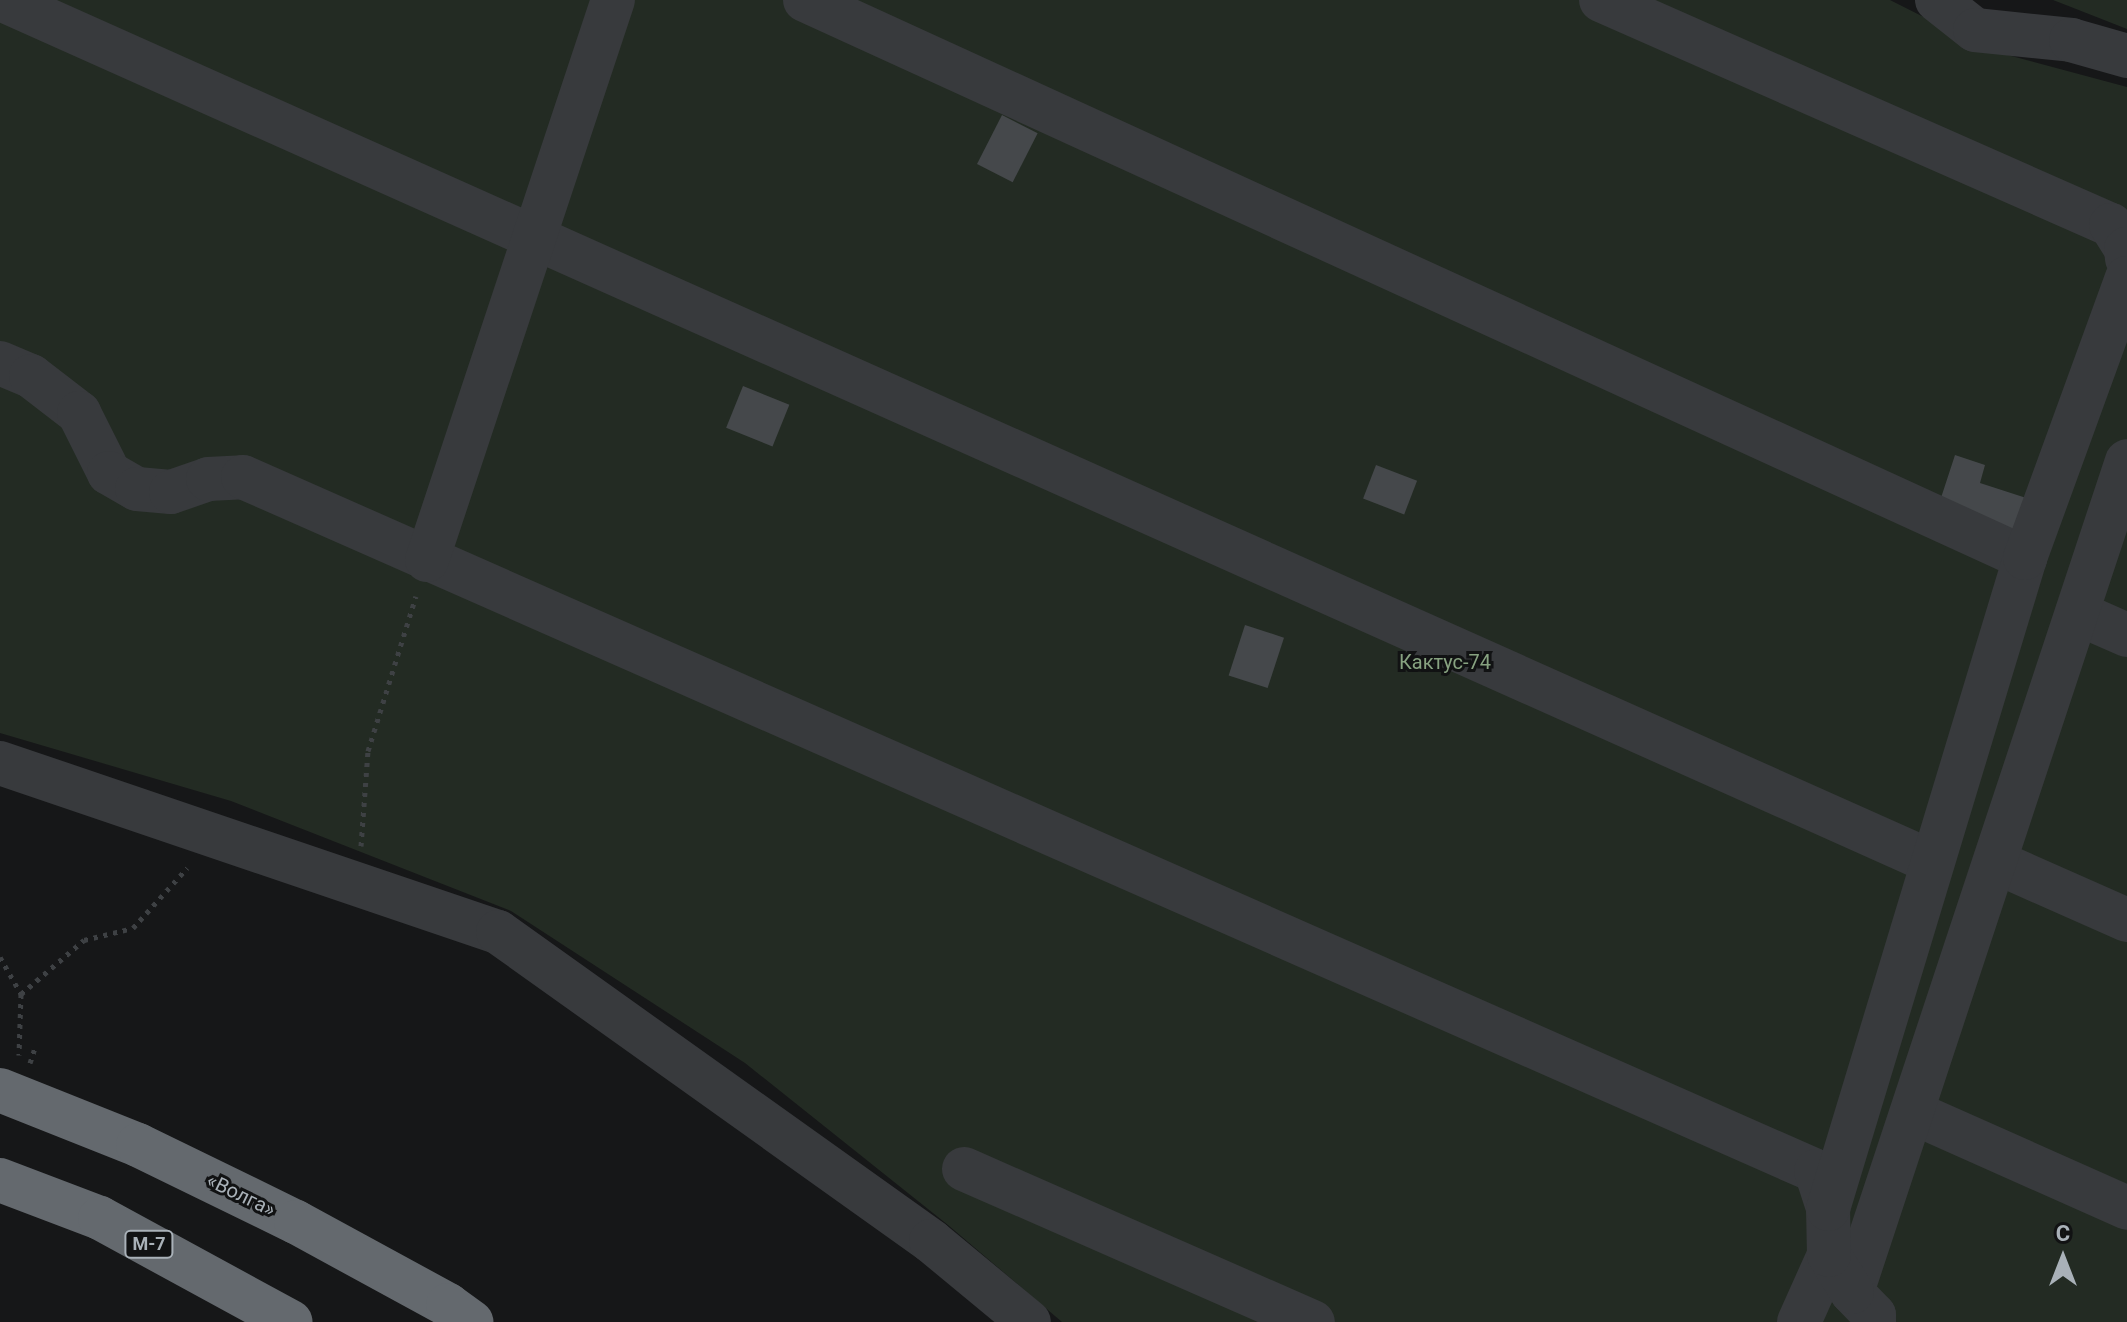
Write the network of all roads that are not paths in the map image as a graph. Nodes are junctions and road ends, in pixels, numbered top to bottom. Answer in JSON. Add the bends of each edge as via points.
{"nodes":[{"id":1,"x":3,"y":0,"type":"edge"},
{"id":2,"x":613,"y":0,"type":"edge"},
{"id":3,"x":805,"y":0,"type":"edge"},
{"id":4,"x":1601,"y":0,"type":"edge"},
{"id":5,"x":1937,"y":0,"type":"edge"},
{"id":6,"x":2127,"y":56,"type":"edge"},
{"id":7,"x":534,"y":238,"type":"junction"},
{"id":8,"x":2127,"y":259,"type":"edge"},
{"id":9,"x":2127,"y":278,"type":"edge"},
{"id":10,"x":0,"y":363,"type":"edge"},
{"id":11,"x":2127,"y":461,"type":"edge"},
{"id":12,"x":2025,"y":558,"type":"junction"},
{"id":13,"x":427,"y":560,"type":"junction"},
{"id":14,"x":2077,"y":613,"type":"junction"},
{"id":15,"x":2127,"y":635,"type":"edge"},
{"id":16,"x":0,"y":763,"type":"edge"},
{"id":17,"x":1932,"y":862,"type":"junction"},
{"id":18,"x":1996,"y":862,"type":"junction"},
{"id":19,"x":2127,"y":920,"type":"edge"},
{"id":20,"x":9,"y":1093,"type":"edge"},
{"id":21,"x":1914,"y":1113,"type":"junction"},
{"id":22,"x":964,"y":1169,"type":"dead end"},
{"id":23,"x":0,"y":1180,"type":"edge"},
{"id":24,"x":2127,"y":1208,"type":"edge"},
{"id":25,"x":1828,"y":1209,"type":"junction"},
{"id":26,"x":1829,"y":1255,"type":"junction"},
{"id":27,"x":1863,"y":1307,"type":"edge"},
{"id":28,"x":273,"y":1318,"type":"edge"},
{"id":29,"x":471,"y":1322,"type":"edge"},
{"id":30,"x":1029,"y":1322,"type":"edge"},
{"id":31,"x":1313,"y":1322,"type":"edge"},
{"id":32,"x":1799,"y":1322,"type":"edge"}],
"edges":[{"from":1,"to":7,"type":"lane"},
{"from":2,"to":7,"type":"lane"},
{"from":3,"to":12,"type":"lane"},
{"from":4,"to":8,"type":"lane","via":[[2111,225]]},
{"from":5,"to":6,"type":"lane","via":[[1975,30],[2071,40]]},
{"from":7,"to":13,"type":"lane"},
{"from":7,"to":17,"type":"lane"},
{"from":9,"to":12,"type":"lane"},
{"from":10,"to":13,"type":"lane","via":[[31,376],[79,413],[109,473],[137,489],[171,492],[208,479],[243,477]]},
{"from":11,"to":14,"type":"lane"},
{"from":12,"to":17,"type":"lane"},
{"from":13,"to":25,"type":"lane","via":[[1816,1171]]},
{"from":14,"to":15,"type":"lane"},
{"from":14,"to":18,"type":"lane"},
{"from":16,"to":30,"type":"lane","via":[[498,932],[931,1241]]},
{"from":17,"to":25,"type":"lane"},
{"from":18,"to":19,"type":"lane"},
{"from":18,"to":21,"type":"lane"},
{"from":20,"to":29,"type":"highway","name":"«Волга»","via":[[138,1145],[296,1222]]},
{"from":21,"to":24,"type":"lane"},
{"from":21,"to":27,"type":"lane"},
{"from":22,"to":31,"type":"lane"},
{"from":23,"to":28,"type":"highway","number":"М-7","via":[[100,1218]]},
{"from":25,"to":26,"type":"lane"},
{"from":26,"to":27,"type":"lane"},
{"from":26,"to":32,"type":"lane"}]}
